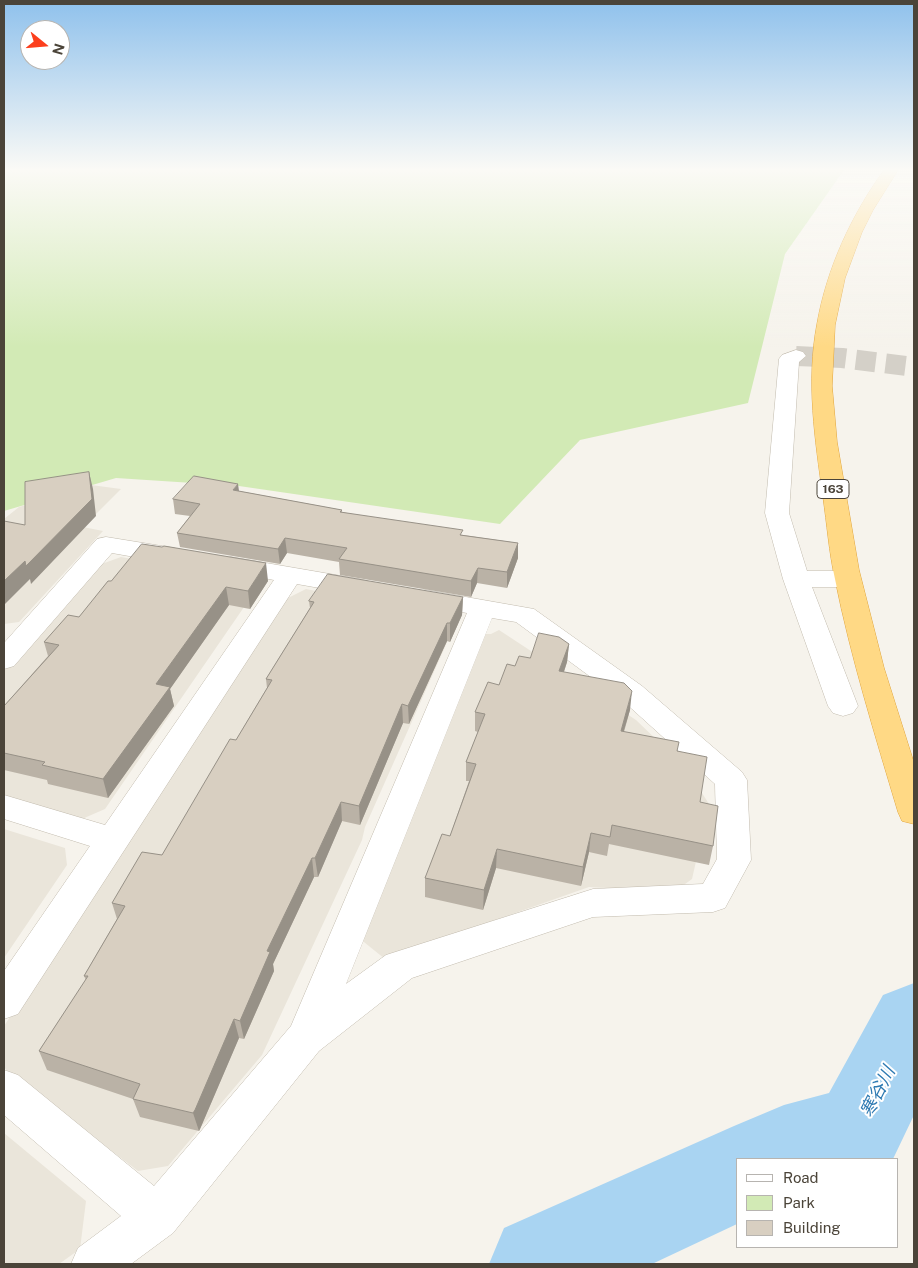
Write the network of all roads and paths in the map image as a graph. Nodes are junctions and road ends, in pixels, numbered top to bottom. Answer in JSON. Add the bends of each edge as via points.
{"nodes":[{"id":1,"x":858,"y":229,"type":"edge"},
{"id":2,"x":796,"y":356,"type":"dead end"},
{"id":3,"x":290,"y":575,"type":"junction"},
{"id":4,"x":848,"y":579,"type":"junction"},
{"id":5,"x":796,"y":580,"type":"junction"},
{"id":6,"x":483,"y":608,"type":"junction"},
{"id":7,"x":9,"y":648,"type":"edge"},
{"id":8,"x":843,"y":706,"type":"dead end"},
{"id":9,"x":4,"y":807,"type":"edge"},
{"id":10,"x":914,"y":812,"type":"edge"},
{"id":11,"x":112,"y":840,"type":"junction"},
{"id":12,"x":4,"y":1002,"type":"edge"},
{"id":13,"x":305,"y":1038,"type":"junction"},
{"id":14,"x":4,"y":1089,"type":"edge"},
{"id":15,"x":156,"y":1217,"type":"junction"},
{"id":16,"x":94,"y":1264,"type":"edge"}],
"edges":[{"from":1,"to":4,"type":"highway","number":"163","via":[[838,273],[822,349],[822,398],[828,456]]},
{"from":2,"to":5,"type":"street","via":[[789,359],[777,513]]},
{"from":3,"to":6,"type":"street"},
{"from":3,"to":7,"type":"street","via":[[106,544]]},
{"from":3,"to":11,"type":"street"},
{"from":4,"to":5,"type":"street"},
{"from":4,"to":10,"type":"highway","number":"163","via":[[874,685]]},
{"from":5,"to":8,"type":"street"},
{"from":6,"to":13,"type":"street"},
{"from":6,"to":13,"type":"street","via":[[524,615],[632,693],[731,780],[734,860],[713,898],[592,903],[399,966]]},
{"from":9,"to":11,"type":"street"},
{"from":11,"to":12,"type":"street"},
{"from":13,"to":15,"type":"street"},
{"from":14,"to":15,"type":"street"},
{"from":15,"to":16,"type":"street"}]}
